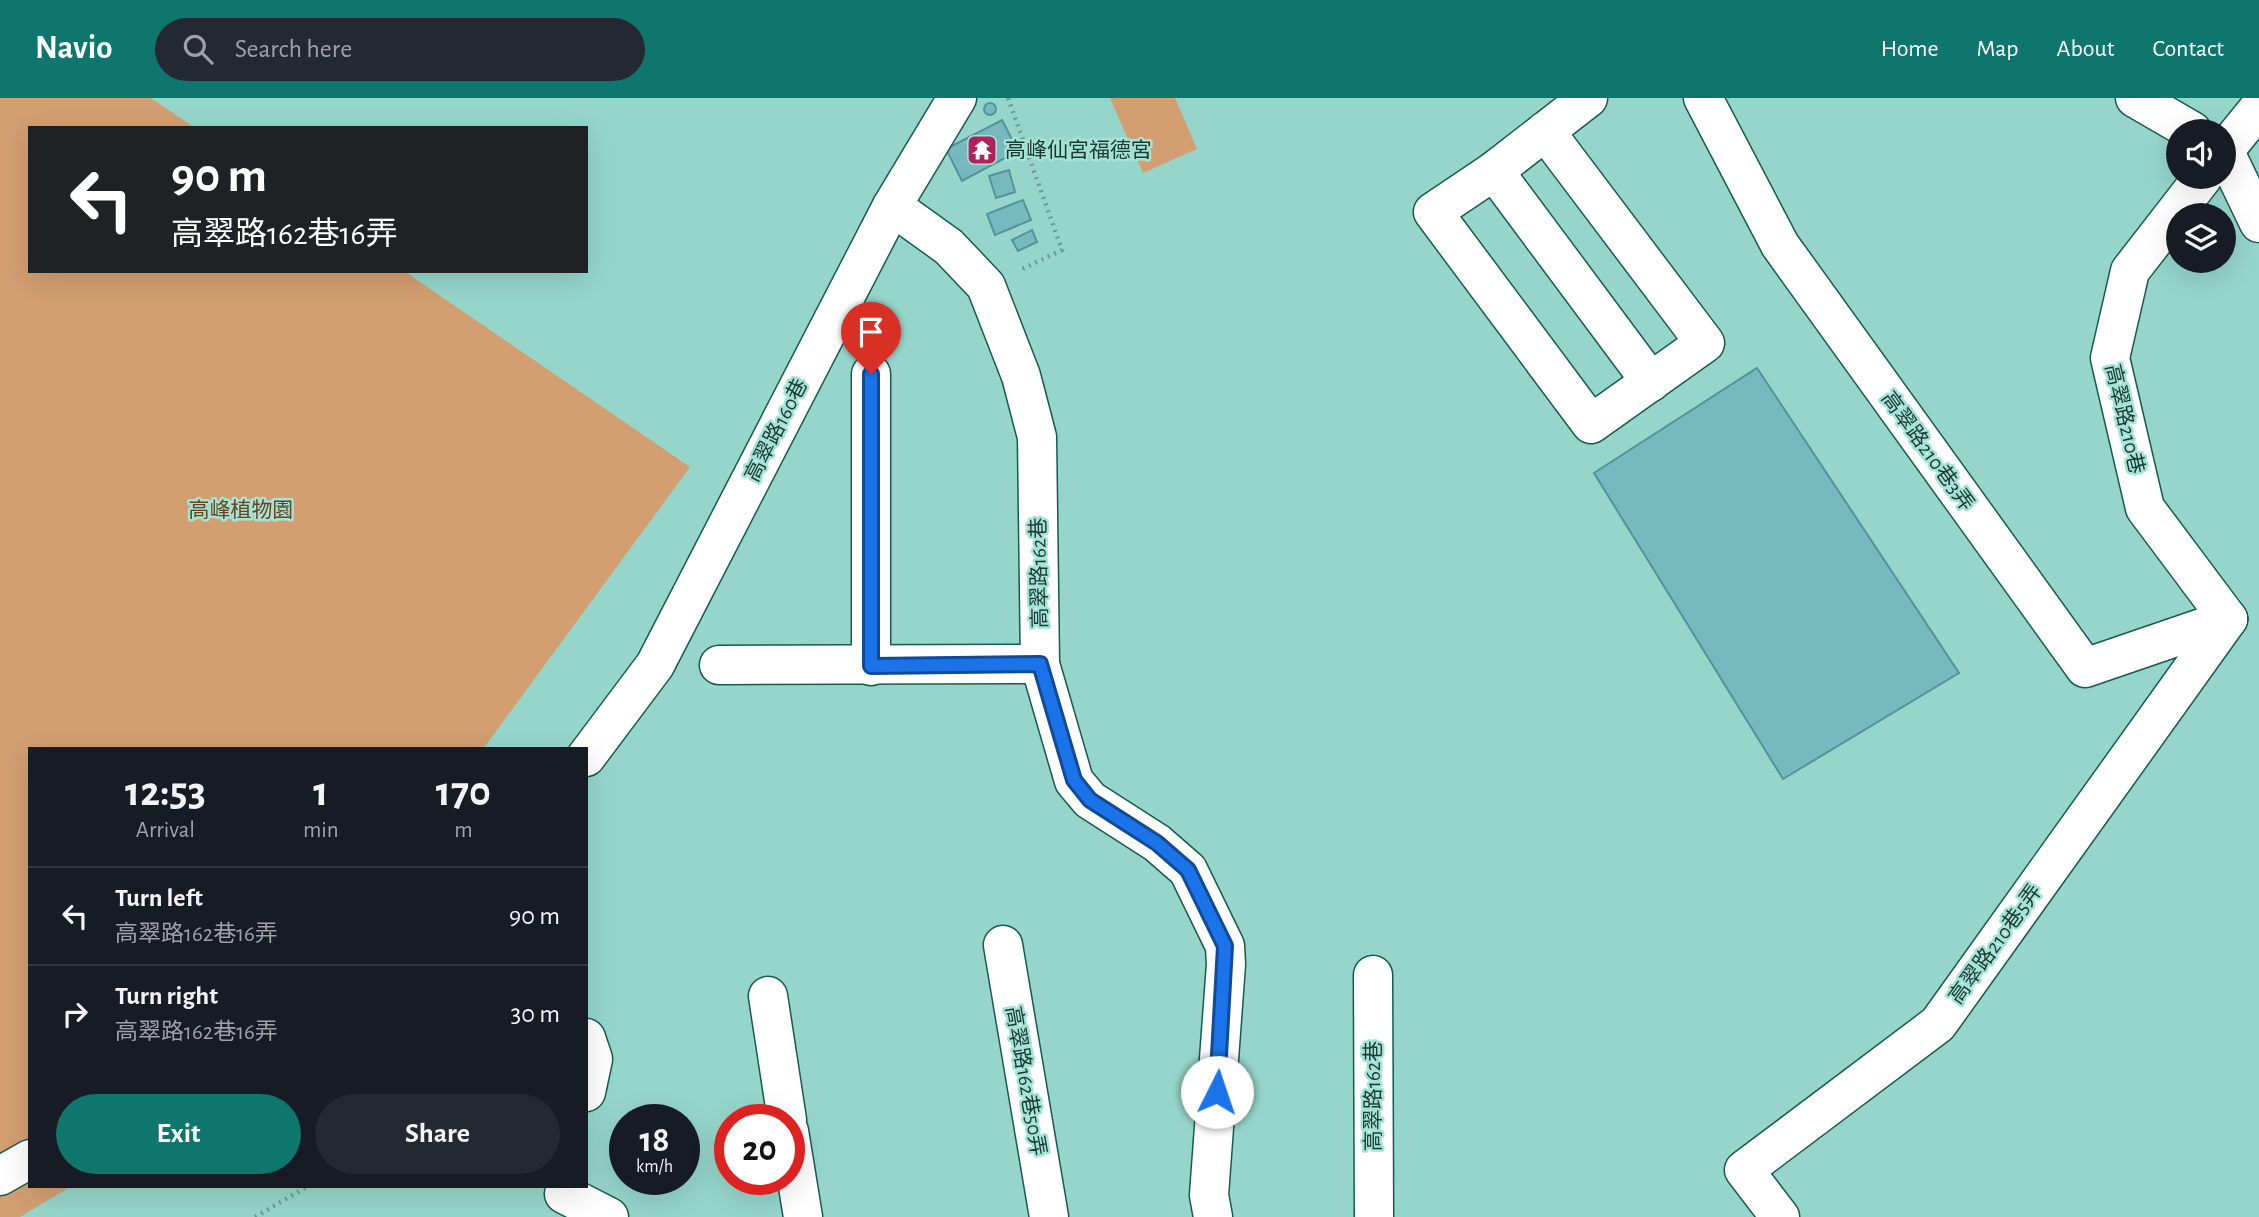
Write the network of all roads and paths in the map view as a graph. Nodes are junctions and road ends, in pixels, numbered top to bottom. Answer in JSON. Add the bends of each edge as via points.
{"nodes":[{"id":1,"x":957,"y":98,"type":"edge"},
{"id":2,"x":1008,"y":98,"type":"edge"},
{"id":3,"x":1588,"y":98,"type":"edge"},
{"id":4,"x":1703,"y":98,"type":"edge"},
{"id":5,"x":2135,"y":98,"type":"edge"},
{"id":6,"x":2259,"y":108,"type":"edge"},
{"id":7,"x":2171,"y":119,"type":"edge"},
{"id":8,"x":1545,"y":131,"type":"junction"},
{"id":9,"x":2236,"y":136,"type":"edge"},
{"id":10,"x":1494,"y":171,"type":"junction"},
{"id":11,"x":2236,"y":175,"type":"edge"},
{"id":12,"x":2194,"y":189,"type":"edge"},
{"id":13,"x":891,"y":206,"type":"junction"},
{"id":14,"x":2259,"y":223,"type":"edge"},
{"id":15,"x":986,"y":286,"type":"junction"},
{"id":16,"x":871,"y":374,"type":"dead end"},
{"id":17,"x":1651,"y":382,"type":"junction"},
{"id":18,"x":2228,"y":619,"type":"junction"},
{"id":19,"x":1040,"y":664,"type":"junction"},
{"id":20,"x":719,"y":665,"type":"dead end"},
{"id":21,"x":871,"y":666,"type":"junction"},
{"id":22,"x":589,"y":748,"type":"edge"},
{"id":23,"x":1003,"y":945,"type":"dead end"},
{"id":24,"x":1373,"y":975,"type":"dead end"},
{"id":25,"x":768,"y":996,"type":"dead end"},
{"id":26,"x":588,"y":1044,"type":"edge"},
{"id":27,"x":588,"y":1083,"type":"edge"},
{"id":28,"x":785,"y":1104,"type":"edge"},
{"id":29,"x":28,"y":1160,"type":"edge"},
{"id":30,"x":0,"y":1176,"type":"edge"},
{"id":31,"x":305,"y":1188,"type":"edge"},
{"id":32,"x":799,"y":1195,"type":"edge"},
{"id":33,"x":563,"y":1199,"type":"edge"},
{"id":34,"x":255,"y":1217,"type":"edge"},
{"id":35,"x":609,"y":1217,"type":"edge"},
{"id":36,"x":803,"y":1217,"type":"edge"},
{"id":37,"x":1049,"y":1217,"type":"edge"},
{"id":38,"x":1213,"y":1217,"type":"edge"},
{"id":39,"x":1374,"y":1217,"type":"edge"},
{"id":40,"x":1780,"y":1217,"type":"edge"}],
"edges":[{"from":1,"to":13,"type":"street","name":"高翠路160巷"},
{"from":2,"to":15,"type":"path","via":[[1062,250]]},
{"from":3,"to":8,"type":"street"},
{"from":4,"to":18,"type":"street","name":"高翠路210巷3弄","via":[[1780,245],[2085,668]]},
{"from":5,"to":7,"type":"street"},
{"from":6,"to":9,"type":"street"},
{"from":8,"to":10,"type":"street"},
{"from":8,"to":17,"type":"street","via":[[1705,343]]},
{"from":10,"to":17,"type":"street"},
{"from":10,"to":17,"type":"street","via":[[1433,212],[1582,413],[1591,424]]},
{"from":11,"to":14,"type":"street"},
{"from":12,"to":18,"type":"street","name":"高翠路210巷","via":[[2130,271],[2110,358],[2145,508]]},
{"from":13,"to":15,"type":"street","name":"高翠路162巷","via":[[949,247]]},
{"from":13,"to":22,"type":"street","name":"高翠路160巷","via":[[655,665]]},
{"from":15,"to":19,"type":"street","name":"高翠路162巷","via":[[1021,376],[1037,437]]},
{"from":16,"to":21,"type":"street"},
{"from":18,"to":40,"type":"street","name":"高翠路210巷5弄","via":[[1938,1024],[1744,1170]]},
{"from":19,"to":21,"type":"street"},
{"from":19,"to":38,"type":"street","name":"高翠路162巷","via":[[1074,780],[1090,800],[1157,843],[1188,870],[1225,946],[1209,1195]]},
{"from":20,"to":21,"type":"street"},
{"from":23,"to":37,"type":"street","name":"高翠路162巷50弄"},
{"from":24,"to":39,"type":"street","name":"高翠路162巷"},
{"from":25,"to":28,"type":"street"},
{"from":26,"to":27,"type":"street","via":[[593,1059]]},
{"from":29,"to":30,"type":"street"},
{"from":31,"to":34,"type":"path"},
{"from":32,"to":36,"type":"street"},
{"from":33,"to":35,"type":"street"}]}
